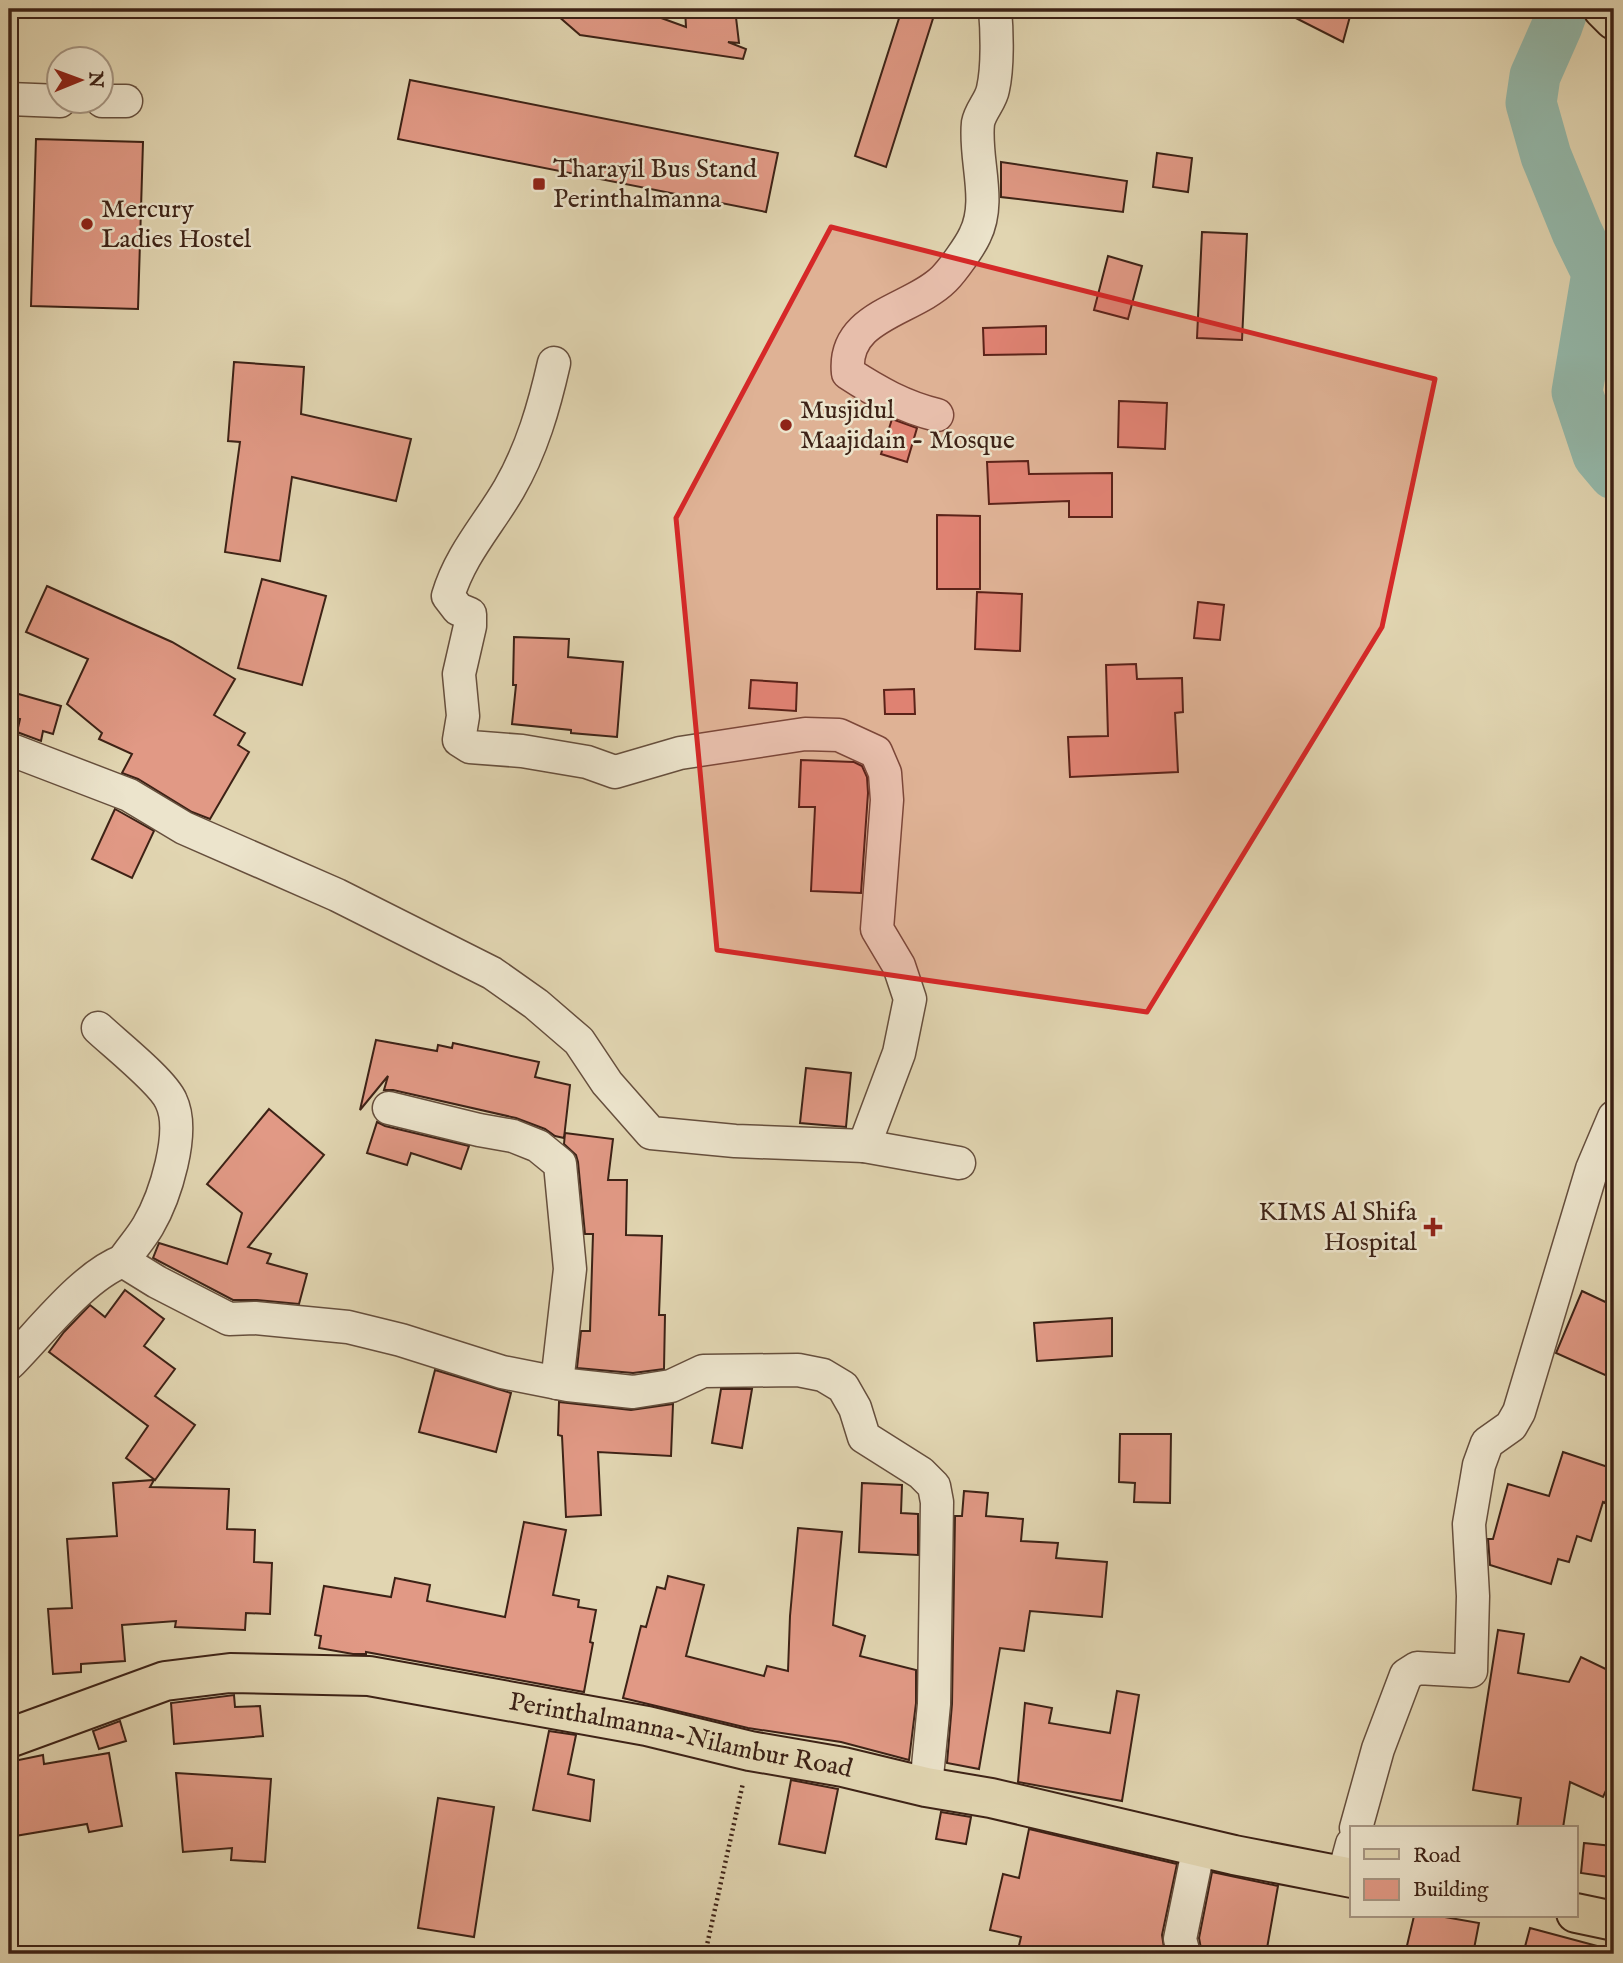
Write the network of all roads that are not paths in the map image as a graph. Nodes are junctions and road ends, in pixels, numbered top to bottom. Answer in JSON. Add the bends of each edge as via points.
{"nodes":[{"id":1,"x":995,"y":9,"type":"edge"},
{"id":2,"x":1603,"y":9,"type":"edge"},
{"id":3,"x":1614,"y":20,"type":"edge"},
{"id":4,"x":9,"y":99,"type":"edge"},
{"id":5,"x":46,"y":100,"type":"edge"},
{"id":6,"x":554,"y":363,"type":"dead end"},
{"id":7,"x":937,"y":415,"type":"dead end"},
{"id":8,"x":9,"y":749,"type":"edge"},
{"id":9,"x":98,"y":1028,"type":"dead end"},
{"id":10,"x":389,"y":1108,"type":"dead end"},
{"id":11,"x":1614,"y":1116,"type":"edge"},
{"id":12,"x":864,"y":1146,"type":"junction"},
{"id":13,"x":959,"y":1163,"type":"dead end"},
{"id":14,"x":123,"y":1261,"type":"junction"},
{"id":15,"x":9,"y":1364,"type":"edge"},
{"id":16,"x":557,"y":1383,"type":"junction"},
{"id":17,"x":9,"y":1738,"type":"edge"},
{"id":18,"x":926,"y":1787,"type":"junction"},
{"id":19,"x":1357,"y":1826,"type":"edge"},
{"id":20,"x":1199,"y":1846,"type":"junction"},
{"id":21,"x":1349,"y":1866,"type":"edge"},
{"id":22,"x":1578,"y":1913,"type":"edge"},
{"id":23,"x":1614,"y":1921,"type":"edge"},
{"id":24,"x":1184,"y":1954,"type":"edge"}],
"edges":[{"from":1,"to":7,"type":"street","via":[[993,90],[978,122],[982,206],[976,233],[944,278],[872,323],[851,344],[847,358],[848,373],[871,389],[902,405]]},
{"from":2,"to":3,"type":"main road"},
{"from":4,"to":5,"type":"street"},
{"from":6,"to":12,"type":"street","via":[[534,437],[509,489],[471,545],[448,596],[458,609],[470,614],[459,674],[463,716],[458,740],[470,747],[586,762],[615,772],[680,753],[805,734],[839,735],[876,752],[885,773],[887,800],[877,929],[899,966],[910,999],[899,1053]]},
{"from":8,"to":12,"type":"street","via":[[129,796],[184,828],[337,895],[492,973],[579,1041],[607,1083],[651,1133]]},
{"from":9,"to":14,"type":"street","via":[[160,1085],[177,1116],[172,1159],[160,1200]]},
{"from":10,"to":16,"type":"street","via":[[513,1136],[538,1146],[560,1164],[570,1269]]},
{"from":11,"to":19,"type":"street","via":[[1592,1169],[1518,1412],[1511,1426],[1487,1443],[1479,1465],[1469,1524],[1471,1671],[1417,1668],[1406,1675],[1378,1749]]},
{"from":12,"to":13,"type":"street"},
{"from":14,"to":15,"type":"street","via":[[108,1267],[65,1305]]},
{"from":14,"to":16,"type":"street","via":[[229,1319],[348,1327],[502,1372]]},
{"from":16,"to":18,"type":"street","via":[[633,1392],[671,1386],[703,1371],[798,1370],[823,1375],[843,1387],[864,1437],[934,1486],[938,1525],[934,1704]]},
{"from":17,"to":18,"type":"main road","name":"Perinthalmanna-Nilambur Road","via":[[165,1681],[230,1673],[369,1676],[647,1726]]},
{"from":18,"to":20,"type":"main road","name":"Perinthalmanna-Nilambur Road"},
{"from":20,"to":21,"type":"main road","name":"Perinthalmanna-Nilambur Road"},
{"from":20,"to":24,"type":"street","via":[[1180,1939]]},
{"from":22,"to":23,"type":"main road"}]}
